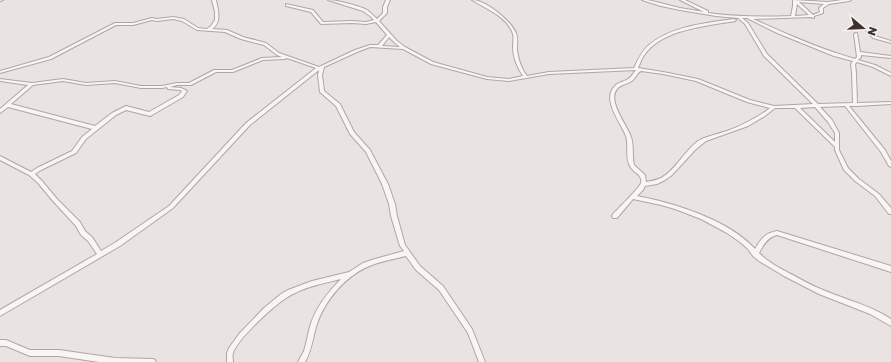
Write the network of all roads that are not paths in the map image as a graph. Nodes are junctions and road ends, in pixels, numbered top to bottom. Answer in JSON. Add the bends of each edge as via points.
{"nodes":[{"id":1,"x":214,"y":0,"type":"edge"},
{"id":2,"x":330,"y":0,"type":"edge"},
{"id":3,"x":388,"y":0,"type":"edge"},
{"id":4,"x":474,"y":0,"type":"edge"},
{"id":5,"x":644,"y":0,"type":"edge"},
{"id":6,"x":682,"y":0,"type":"edge"},
{"id":7,"x":795,"y":0,"type":"edge"},
{"id":8,"x":849,"y":0,"type":"edge"},
{"id":9,"x":828,"y":3,"type":"junction"},
{"id":10,"x":287,"y":5,"type":"dead end"},
{"id":11,"x":711,"y":14,"type":"junction"},
{"id":12,"x":813,"y":16,"type":"junction"},
{"id":13,"x":793,"y":17,"type":"junction"},
{"id":14,"x":745,"y":19,"type":"junction"},
{"id":15,"x":377,"y":21,"type":"junction"},
{"id":16,"x":872,"y":28,"type":"dead end"},
{"id":17,"x":204,"y":30,"type":"junction"},
{"id":18,"x":856,"y":34,"type":"dead end"},
{"id":19,"x":389,"y":35,"type":"junction"},
{"id":20,"x":891,"y":42,"type":"edge"},
{"id":21,"x":379,"y":46,"type":"junction"},
{"id":22,"x":404,"y":48,"type":"junction"},
{"id":23,"x":858,"y":53,"type":"junction"},
{"id":24,"x":891,"y":57,"type":"edge"},
{"id":25,"x":292,"y":59,"type":"junction"},
{"id":26,"x":857,"y":61,"type":"junction"},
{"id":27,"x":321,"y":67,"type":"junction"},
{"id":28,"x":638,"y":70,"type":"junction"},
{"id":29,"x":0,"y":72,"type":"edge"},
{"id":30,"x":891,"y":75,"type":"edge"},
{"id":31,"x":526,"y":77,"type":"junction"},
{"id":32,"x":0,"y":80,"type":"edge"},
{"id":33,"x":32,"y":84,"type":"junction"},
{"id":34,"x":162,"y":87,"type":"junction"},
{"id":35,"x":891,"y":103,"type":"edge"},
{"id":36,"x":7,"y":104,"type":"junction"},
{"id":37,"x":847,"y":106,"type":"junction"},
{"id":38,"x":855,"y":106,"type":"junction"},
{"id":39,"x":774,"y":107,"type":"junction"},
{"id":40,"x":797,"y":107,"type":"junction"},
{"id":41,"x":818,"y":107,"type":"junction"},
{"id":42,"x":0,"y":111,"type":"edge"},
{"id":43,"x":95,"y":128,"type":"junction"},
{"id":44,"x":836,"y":146,"type":"junction"},
{"id":45,"x":0,"y":158,"type":"edge"},
{"id":46,"x":891,"y":165,"type":"edge"},
{"id":47,"x":31,"y":174,"type":"junction"},
{"id":48,"x":644,"y":184,"type":"junction"},
{"id":49,"x":632,"y":197,"type":"junction"},
{"id":50,"x":891,"y":212,"type":"edge"},
{"id":51,"x":615,"y":216,"type":"dead end"},
{"id":52,"x":407,"y":253,"type":"junction"},
{"id":53,"x":100,"y":254,"type":"junction"},
{"id":54,"x":755,"y":254,"type":"junction"},
{"id":55,"x":891,"y":269,"type":"edge"},
{"id":56,"x":351,"y":274,"type":"junction"},
{"id":57,"x":0,"y":313,"type":"edge"},
{"id":58,"x":891,"y":323,"type":"edge"},
{"id":59,"x":0,"y":343,"type":"edge"},
{"id":60,"x":88,"y":360,"type":"edge"},
{"id":61,"x":153,"y":362,"type":"edge"},
{"id":62,"x":230,"y":362,"type":"edge"},
{"id":63,"x":302,"y":362,"type":"edge"},
{"id":64,"x":482,"y":362,"type":"edge"}],
"edges":[{"from":1,"to":17,"type":"street","via":[[216,24]]},
{"from":2,"to":15,"type":"street","via":[[360,8]]},
{"from":3,"to":15,"type":"street","via":[[385,14]]},
{"from":4,"to":31,"type":"street","via":[[501,16],[511,26],[516,38],[515,50],[519,68]]},
{"from":5,"to":11,"type":"street","via":[[687,12]]},
{"from":6,"to":11,"type":"street"},
{"from":7,"to":9,"type":"street"},
{"from":7,"to":12,"type":"street"},
{"from":7,"to":13,"type":"street"},
{"from":8,"to":9,"type":"street"},
{"from":9,"to":12,"type":"street","via":[[822,6],[822,12]]},
{"from":10,"to":15,"type":"street","via":[[312,11],[324,24]]},
{"from":11,"to":14,"type":"street"},
{"from":12,"to":13,"type":"street"},
{"from":13,"to":14,"type":"street"},
{"from":14,"to":26,"type":"street","via":[[835,55]]},
{"from":14,"to":28,"type":"street","via":[[701,24],[659,39],[644,51]]},
{"from":14,"to":41,"type":"street","via":[[765,55]]},
{"from":15,"to":19,"type":"street"},
{"from":16,"to":20,"type":"street","via":[[868,30],[873,37]]},
{"from":17,"to":25,"type":"street","via":[[229,32],[267,45],[276,53]]},
{"from":17,"to":29,"type":"street","via":[[173,18],[115,24],[50,58]]},
{"from":18,"to":23,"type":"street"},
{"from":19,"to":21,"type":"street"},
{"from":19,"to":22,"type":"street"},
{"from":21,"to":22,"type":"street"},
{"from":21,"to":27,"type":"street","via":[[356,51]]},
{"from":22,"to":31,"type":"street","via":[[440,66],[487,78],[509,80]]},
{"from":23,"to":24,"type":"street"},
{"from":23,"to":26,"type":"street"},
{"from":25,"to":27,"type":"street"},
{"from":25,"to":34,"type":"street","via":[[262,59],[233,71],[215,71],[190,84]]},
{"from":26,"to":30,"type":"street"},
{"from":26,"to":38,"type":"street","via":[[853,66]]},
{"from":27,"to":52,"type":"street","via":[[322,92],[338,105],[352,133],[368,151],[376,166],[392,204]]},
{"from":27,"to":53,"type":"street","via":[[248,124],[171,207]]},
{"from":28,"to":31,"type":"street","via":[[549,73]]},
{"from":28,"to":39,"type":"street","via":[[697,80]]},
{"from":28,"to":48,"type":"street","via":[[631,79],[616,87],[613,96],[618,116],[629,138],[632,166],[643,176]]},
{"from":32,"to":33,"type":"street"},
{"from":33,"to":34,"type":"street","via":[[63,80],[86,84],[115,82],[141,87]]},
{"from":33,"to":36,"type":"street"},
{"from":34,"to":43,"type":"street","via":[[185,91],[150,114],[125,108]]},
{"from":35,"to":38,"type":"street"},
{"from":36,"to":42,"type":"street"},
{"from":36,"to":43,"type":"street"},
{"from":37,"to":38,"type":"street"},
{"from":37,"to":41,"type":"street"},
{"from":37,"to":46,"type":"street"},
{"from":39,"to":40,"type":"street"},
{"from":39,"to":48,"type":"street","via":[[756,120],[701,142],[667,178],[654,184]]},
{"from":40,"to":41,"type":"street"},
{"from":40,"to":44,"type":"street"},
{"from":41,"to":44,"type":"street","via":[[836,130]]},
{"from":43,"to":47,"type":"street","via":[[80,141],[74,152]]},
{"from":44,"to":50,"type":"street","via":[[846,170],[877,195]]},
{"from":45,"to":47,"type":"street"},
{"from":47,"to":53,"type":"street","via":[[78,224]]},
{"from":48,"to":49,"type":"street"},
{"from":49,"to":51,"type":"street"},
{"from":49,"to":54,"type":"street","via":[[665,203],[694,214],[741,240]]},
{"from":52,"to":56,"type":"street","via":[[365,265]]},
{"from":52,"to":64,"type":"street","via":[[418,268],[441,288],[470,331]]},
{"from":53,"to":57,"type":"street"},
{"from":54,"to":55,"type":"street","via":[[768,235],[777,233]]},
{"from":54,"to":58,"type":"street","via":[[822,293],[871,311]]},
{"from":56,"to":62,"type":"street","via":[[317,283],[285,296],[238,340],[231,350]]},
{"from":56,"to":63,"type":"street","via":[[322,306],[315,319],[308,351]]},
{"from":59,"to":60,"type":"street","via":[[30,353],[58,353]]},
{"from":60,"to":61,"type":"street"}]}
